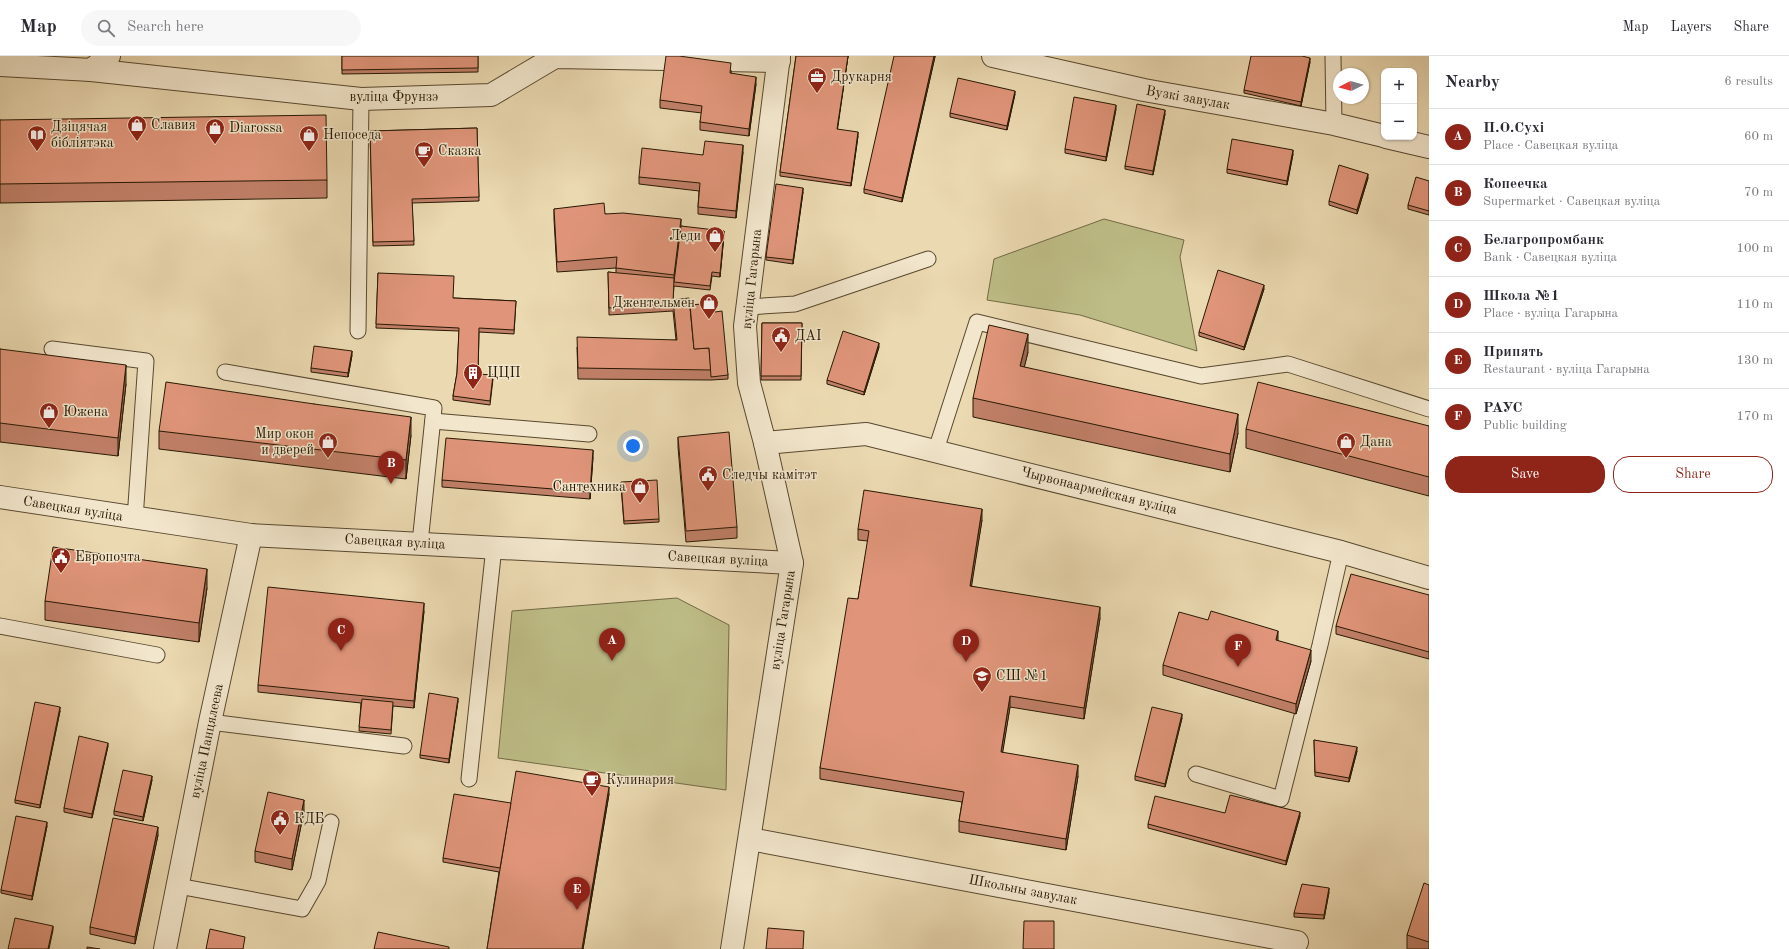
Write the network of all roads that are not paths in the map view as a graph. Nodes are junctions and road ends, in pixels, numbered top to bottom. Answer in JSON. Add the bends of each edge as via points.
{"nodes":[{"id":1,"x":109,"y":56,"type":"edge"},
{"id":2,"x":993,"y":56,"type":"edge"},
{"id":3,"x":1333,"y":56,"type":"edge"},
{"id":4,"x":779,"y":58,"type":"edge"},
{"id":5,"x":0,"y":65,"type":"edge"},
{"id":6,"x":91,"y":70,"type":"junction"},
{"id":7,"x":361,"y":99,"type":"junction"},
{"id":8,"x":1334,"y":124,"type":"junction"},
{"id":9,"x":1381,"y":136,"type":"edge"},
{"id":10,"x":1398,"y":140,"type":"edge"},
{"id":11,"x":1429,"y":147,"type":"edge"},
{"id":12,"x":928,"y":259,"type":"dead end"},
{"id":13,"x":748,"y":306,"type":"junction"},
{"id":14,"x":358,"y":331,"type":"dead end"},
{"id":15,"x":52,"y":349,"type":"dead end"},
{"id":16,"x":225,"y":372,"type":"dead end"},
{"id":17,"x":1429,"y":409,"type":"edge"},
{"id":18,"x":433,"y":421,"type":"junction"},
{"id":19,"x":589,"y":434,"type":"dead end"},
{"id":20,"x":765,"y":443,"type":"junction"},
{"id":21,"x":936,"y":450,"type":"junction"},
{"id":22,"x":0,"y":498,"type":"edge"},
{"id":23,"x":135,"y":519,"type":"junction"},
{"id":24,"x":251,"y":534,"type":"junction"},
{"id":25,"x":420,"y":543,"type":"junction"},
{"id":26,"x":494,"y":547,"type":"junction"},
{"id":27,"x":1341,"y":552,"type":"junction"},
{"id":28,"x":792,"y":563,"type":"junction"},
{"id":29,"x":1429,"y":578,"type":"edge"},
{"id":30,"x":0,"y":626,"type":"edge"},
{"id":31,"x":157,"y":654,"type":"dead end"},
{"id":32,"x":210,"y":722,"type":"junction"},
{"id":33,"x":404,"y":746,"type":"dead end"},
{"id":34,"x":1196,"y":774,"type":"dead end"},
{"id":35,"x":469,"y":779,"type":"dead end"},
{"id":36,"x":331,"y":822,"type":"dead end"},
{"id":37,"x":750,"y":839,"type":"junction"},
{"id":38,"x":178,"y":886,"type":"junction"},
{"id":39,"x":1297,"y":942,"type":"dead end"},
{"id":40,"x":165,"y":949,"type":"edge"},
{"id":41,"x":732,"y":949,"type":"edge"}],
"edges":[{"from":1,"to":6,"type":"street"},
{"from":2,"to":8,"type":"street","name":"Вузкі завулак","via":[[1144,90]]},
{"from":3,"to":8,"type":"lane"},
{"from":4,"to":7,"type":"street","name":"вуліца Фрунзэ","via":[[556,57],[491,95]]},
{"from":4,"to":13,"type":"street","name":"вуліца Гагарына"},
{"from":5,"to":6,"type":"street","name":"вуліца Фрунзэ"},
{"from":6,"to":7,"type":"street","name":"вуліца Фрунзэ"},
{"from":7,"to":14,"type":"lane"},
{"from":8,"to":9,"type":"street","name":"Вузкі завулак"},
{"from":10,"to":11,"type":"street","name":"Вузкі завулак"},
{"from":12,"to":13,"type":"lane","via":[[795,304]]},
{"from":13,"to":20,"type":"street","name":"вуліца Гагарына","via":[[745,326],[749,382]]},
{"from":15,"to":23,"type":"lane","via":[[146,361]]},
{"from":16,"to":18,"type":"lane","via":[[434,408]]},
{"from":17,"to":21,"type":"lane","via":[[1288,364],[1201,376],[977,322]]},
{"from":18,"to":19,"type":"lane"},
{"from":18,"to":25,"type":"lane"},
{"from":20,"to":21,"type":"street","name":"Чырвонаармейская вуліца","via":[[866,434]]},
{"from":20,"to":28,"type":"street","name":"вуліца Гагарына"},
{"from":21,"to":27,"type":"street","name":"Чырвонаармейская вуліца"},
{"from":22,"to":23,"type":"street","name":"Савецкая вуліца"},
{"from":23,"to":24,"type":"street","name":"Савецкая вуліца"},
{"from":24,"to":25,"type":"street","name":"Савецкая вуліца"},
{"from":24,"to":32,"type":"street","name":"вуліца Панцялеева"},
{"from":25,"to":26,"type":"street","name":"Савецкая вуліца"},
{"from":26,"to":28,"type":"street","name":"Савецкая вуліца"},
{"from":26,"to":35,"type":"lane"},
{"from":27,"to":29,"type":"street","name":"Чырвонаармейская вуліца"},
{"from":27,"to":34,"type":"lane","via":[[1281,799]]},
{"from":28,"to":37,"type":"street","name":"вуліца Гагарына"},
{"from":30,"to":31,"type":"lane"},
{"from":32,"to":33,"type":"lane"},
{"from":32,"to":38,"type":"street","name":"вуліца Панцялеева"},
{"from":36,"to":38,"type":"lane","via":[[318,881],[302,909]]},
{"from":37,"to":39,"type":"street","name":"Школьны завулак"},
{"from":37,"to":41,"type":"street","name":"вуліца Гагарына"},
{"from":38,"to":40,"type":"street","name":"вуліца Панцялеева"}]}
